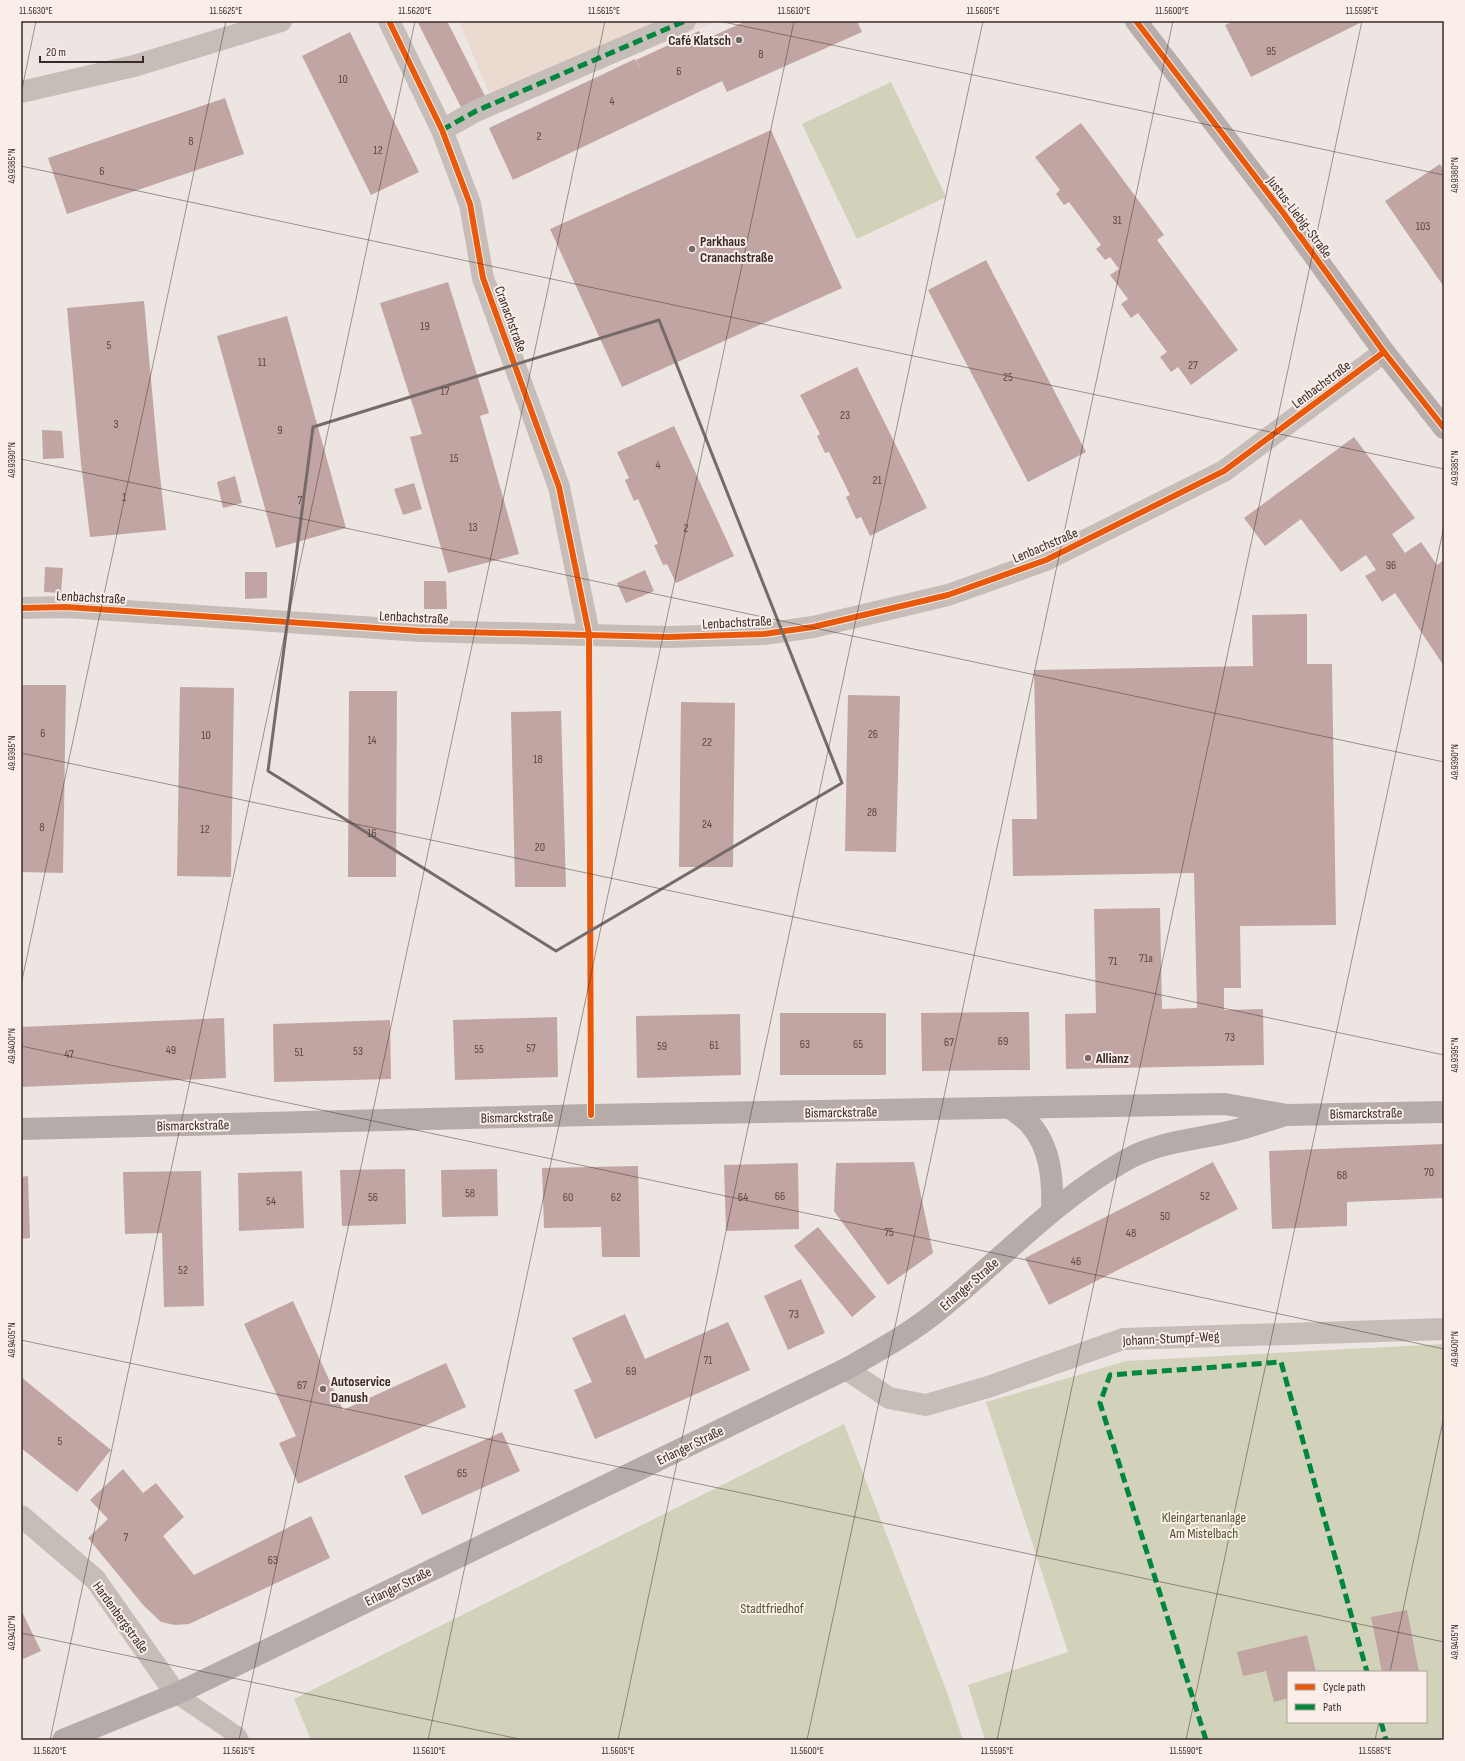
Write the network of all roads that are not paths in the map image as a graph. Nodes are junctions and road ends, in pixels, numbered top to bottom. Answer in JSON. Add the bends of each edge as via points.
{"nodes":[{"id":1,"x":281,"y":21,"type":"edge"},
{"id":2,"x":389,"y":21,"type":"edge"},
{"id":3,"x":685,"y":21,"type":"edge"},
{"id":4,"x":1136,"y":21,"type":"edge"},
{"id":5,"x":21,"y":92,"type":"edge"},
{"id":6,"x":442,"y":130,"type":"junction"},
{"id":7,"x":1384,"y":352,"type":"junction"},
{"id":8,"x":1444,"y":428,"type":"edge"},
{"id":9,"x":21,"y":608,"type":"edge"},
{"id":10,"x":589,"y":634,"type":"junction"},
{"id":11,"x":1012,"y":1109,"type":"junction"},
{"id":12,"x":1444,"y":1112,"type":"edge"},
{"id":13,"x":1287,"y":1115,"type":"junction"},
{"id":14,"x":21,"y":1129,"type":"edge"},
{"id":15,"x":1052,"y":1210,"type":"junction"},
{"id":16,"x":1444,"y":1329,"type":"edge"},
{"id":17,"x":846,"y":1369,"type":"junction"},
{"id":18,"x":21,"y":1516,"type":"edge"},
{"id":19,"x":176,"y":1694,"type":"junction"},
{"id":20,"x":63,"y":1740,"type":"edge"},
{"id":21,"x":240,"y":1740,"type":"edge"}],
"edges":[{"from":1,"to":5,"type":"street","via":[[134,66]]},
{"from":2,"to":6,"type":"street","name":"Cranachstraße"},
{"from":3,"to":6,"type":"street","via":[[476,111]]},
{"from":4,"to":7,"type":"main road","name":"Justus-Liebig-Straße","via":[[1284,214]]},
{"from":6,"to":10,"type":"street","name":"Cranachstraße","via":[[470,204],[482,278],[559,487]]},
{"from":7,"to":8,"type":"main road","name":"Justus-Liebig-Straße"},
{"from":7,"to":10,"type":"street","name":"Lenbachstraße","via":[[1224,471],[1046,560],[948,595],[813,627],[764,634],[668,637]]},
{"from":9,"to":10,"type":"street","name":"Lenbachstraße","via":[[66,607],[421,631]]},
{"from":11,"to":13,"type":"main road","name":"Bismarckstraße","via":[[1225,1104]]},
{"from":11,"to":14,"type":"main road","name":"Bismarckstraße","via":[[591,1115]]},
{"from":11,"to":15,"type":"main road","via":[[1029,1123],[1040,1138],[1049,1162],[1053,1185]]},
{"from":12,"to":13,"type":"main road","name":"Bismarckstraße"},
{"from":13,"to":15,"type":"main road","name":"Erlanger Straße","via":[[1226,1133],[1175,1142],[1127,1159]]},
{"from":15,"to":17,"type":"main road","name":"Erlanger Straße","via":[[925,1321],[896,1341]]},
{"from":16,"to":17,"type":"street","name":"Johann-Stumpf-Weg","via":[[1123,1338],[988,1387],[926,1405],[889,1398]]},
{"from":17,"to":19,"type":"main road","name":"Erlanger Straße"},
{"from":18,"to":19,"type":"street","name":"Hardenbergstraße","via":[[95,1580]]},
{"from":19,"to":20,"type":"main road","name":"Erlanger Straße"},
{"from":19,"to":21,"type":"lane","via":[[238,1736]]}]}
